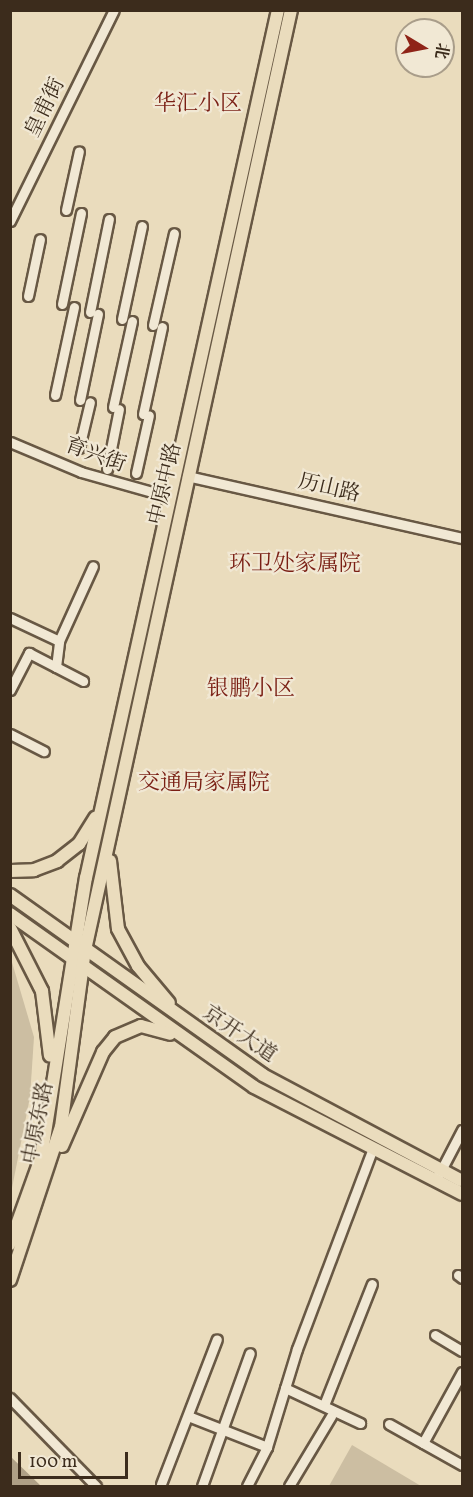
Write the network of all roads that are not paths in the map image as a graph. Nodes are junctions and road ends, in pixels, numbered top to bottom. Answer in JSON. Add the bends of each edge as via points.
{"nodes":[{"id":1,"x":114,"y":10,"type":"edge"},
{"id":2,"x":278,"y":10,"type":"edge"},
{"id":3,"x":291,"y":10,"type":"edge"},
{"id":4,"x":79,"y":150,"type":"dead end"},
{"id":5,"x":66,"y":210,"type":"dead end"},
{"id":6,"x":81,"y":213,"type":"dead end"},
{"id":7,"x":109,"y":219,"type":"dead end"},
{"id":8,"x":10,"y":221,"type":"edge"},
{"id":9,"x":142,"y":226,"type":"dead end"},
{"id":10,"x":174,"y":232,"type":"dead end"},
{"id":11,"x":40,"y":238,"type":"dead end"},
{"id":12,"x":28,"y":296,"type":"dead end"},
{"id":13,"x":62,"y":304,"type":"dead end"},
{"id":14,"x":74,"y":307,"type":"dead end"},
{"id":15,"x":55,"y":395,"type":"dead end"},
{"id":16,"x":10,"y":442,"type":"edge"},
{"id":17,"x":80,"y":448,"type":"dead end"},
{"id":18,"x":106,"y":469,"type":"dead end"},
{"id":19,"x":136,"y":473,"type":"dead end"},
{"id":20,"x":187,"y":477,"type":"junction"},
{"id":21,"x":170,"y":497,"type":"junction"},
{"id":22,"x":462,"y":538,"type":"edge"},
{"id":23,"x":93,"y":566,"type":"dead end"},
{"id":24,"x":10,"y":618,"type":"edge"},
{"id":25,"x":59,"y":641,"type":"junction"},
{"id":26,"x":56,"y":667,"type":"junction"},
{"id":27,"x":83,"y":681,"type":"dead end"},
{"id":28,"x":10,"y":690,"type":"edge"},
{"id":29,"x":10,"y":734,"type":"edge"},
{"id":30,"x":44,"y":751,"type":"dead end"},
{"id":31,"x":118,"y":791,"type":"junction"},
{"id":32,"x":105,"y":795,"type":"junction"},
{"id":33,"x":10,"y":871,"type":"edge"},
{"id":34,"x":10,"y":895,"type":"edge"},
{"id":35,"x":10,"y":914,"type":"edge"},
{"id":36,"x":10,"y":928,"type":"edge"},
{"id":37,"x":74,"y":941,"type":"junction"},
{"id":38,"x":85,"y":950,"type":"junction"},
{"id":39,"x":70,"y":959,"type":"junction"},
{"id":40,"x":82,"y":968,"type":"junction"},
{"id":41,"x":193,"y":1028,"type":"junction"},
{"id":42,"x":202,"y":1052,"type":"junction"},
{"id":43,"x":51,"y":1088,"type":"junction"},
{"id":44,"x":462,"y":1130,"type":"edge"},
{"id":45,"x":372,"y":1151,"type":"junction"},
{"id":46,"x":50,"y":1172,"type":"junction"},
{"id":47,"x":438,"y":1175,"type":"junction"},
{"id":48,"x":462,"y":1180,"type":"edge"},
{"id":49,"x":462,"y":1194,"type":"edge"},
{"id":50,"x":10,"y":1244,"type":"edge"},
{"id":51,"x":10,"y":1280,"type":"edge"},
{"id":52,"x":372,"y":1284,"type":"dead end"},
{"id":53,"x":435,"y":1335,"type":"dead end"},
{"id":54,"x":217,"y":1339,"type":"dead end"},
{"id":55,"x":462,"y":1351,"type":"edge"},
{"id":56,"x":250,"y":1353,"type":"dead end"},
{"id":57,"x":462,"y":1372,"type":"edge"},
{"id":58,"x":285,"y":1388,"type":"junction"},
{"id":59,"x":10,"y":1398,"type":"edge"},
{"id":60,"x":324,"y":1405,"type":"junction"},
{"id":61,"x":188,"y":1416,"type":"junction"},
{"id":62,"x":331,"y":1416,"type":"dead end"},
{"id":63,"x":360,"y":1423,"type":"dead end"},
{"id":64,"x":388,"y":1424,"type":"dead end"},
{"id":65,"x":222,"y":1430,"type":"junction"},
{"id":66,"x":423,"y":1443,"type":"junction"},
{"id":67,"x":267,"y":1447,"type":"junction"},
{"id":68,"x":462,"y":1465,"type":"edge"},
{"id":69,"x":161,"y":1485,"type":"dead end"},
{"id":70,"x":96,"y":1486,"type":"edge"},
{"id":71,"x":202,"y":1486,"type":"edge"},
{"id":72,"x":247,"y":1486,"type":"edge"},
{"id":73,"x":289,"y":1486,"type":"edge"}],
"edges":[{"from":1,"to":8,"type":"street","name":"皇甫街"},
{"from":2,"to":21,"type":"main road","name":"中原中路"},
{"from":3,"to":20,"type":"main road","name":"中原中路"},
{"from":4,"to":5,"type":"street"},
{"from":6,"to":13,"type":"street"},
{"from":7,"to":17,"type":"street","via":[[94,313]]},
{"from":9,"to":18,"type":"street"},
{"from":10,"to":19,"type":"street"},
{"from":11,"to":12,"type":"street"},
{"from":14,"to":15,"type":"street"},
{"from":16,"to":21,"type":"street","name":"育兴街","via":[[81,472]]},
{"from":20,"to":22,"type":"street","name":"历山路"},
{"from":20,"to":31,"type":"main road","name":"中原中路"},
{"from":21,"to":32,"type":"main road","name":"中原中路"},
{"from":23,"to":25,"type":"street"},
{"from":24,"to":25,"type":"street"},
{"from":25,"to":26,"type":"street"},
{"from":26,"to":27,"type":"street"},
{"from":26,"to":28,"type":"street","via":[[29,653]]},
{"from":29,"to":30,"type":"street"},
{"from":31,"to":38,"type":"main road","name":"中原中路"},
{"from":31,"to":41,"type":"main road","via":[[110,862],[114,916],[138,966]]},
{"from":32,"to":33,"type":"main road","via":[[89,830],[69,852],[47,867]]},
{"from":32,"to":37,"type":"main road","name":"中原中路"},
{"from":34,"to":37,"type":"main road","name":"京开大道"},
{"from":35,"to":39,"type":"main road","name":"京开大道"},
{"from":36,"to":43,"type":"main road","via":[[42,991]]},
{"from":37,"to":38,"type":"main road","name":"京开大道"},
{"from":37,"to":39,"type":"main road","name":"中原中路"},
{"from":38,"to":40,"type":"main road","name":"中原中路"},
{"from":38,"to":41,"type":"main road","name":"京开大道"},
{"from":39,"to":40,"type":"main road","name":"京开大道"},
{"from":39,"to":43,"type":"main road","name":"中原东路"},
{"from":40,"to":42,"type":"main road","name":"京开大道"},
{"from":40,"to":46,"type":"main road","name":"中原东路"},
{"from":41,"to":47,"type":"main road","name":"京开大道","via":[[298,1097]]},
{"from":42,"to":45,"type":"main road","name":"京开大道"},
{"from":42,"to":46,"type":"main road","via":[[155,1029],[131,1028],[115,1037],[103,1052]]},
{"from":43,"to":50,"type":"main road","name":"中原东路","via":[[38,1169]]},
{"from":44,"to":47,"type":"street"},
{"from":45,"to":47,"type":"main road","name":"京开大道"},
{"from":45,"to":58,"type":"street"},
{"from":46,"to":51,"type":"main road","name":"中原东路"},
{"from":47,"to":48,"type":"main road","name":"京开大道"},
{"from":47,"to":49,"type":"main road","name":"京开大道"},
{"from":52,"to":60,"type":"street"},
{"from":53,"to":55,"type":"street"},
{"from":54,"to":61,"type":"street"},
{"from":56,"to":65,"type":"street"},
{"from":57,"to":66,"type":"street"},
{"from":58,"to":60,"type":"street"},
{"from":58,"to":67,"type":"street"},
{"from":59,"to":70,"type":"street"},
{"from":60,"to":63,"type":"street"},
{"from":61,"to":65,"type":"street"},
{"from":61,"to":69,"type":"street"},
{"from":62,"to":73,"type":"street"},
{"from":64,"to":66,"type":"street"},
{"from":65,"to":67,"type":"street"},
{"from":65,"to":71,"type":"street"},
{"from":66,"to":68,"type":"street"},
{"from":67,"to":72,"type":"street"}]}
